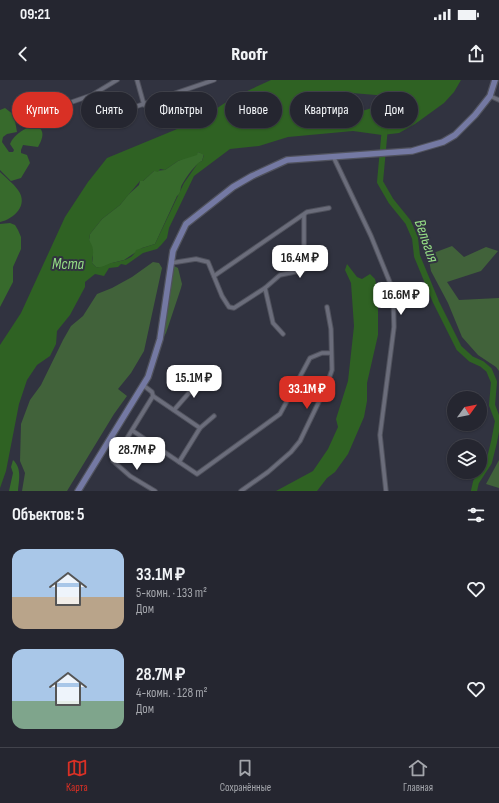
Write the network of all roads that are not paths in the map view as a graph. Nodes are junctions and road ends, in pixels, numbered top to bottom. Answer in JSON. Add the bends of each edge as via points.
{"nodes":[{"id":1,"x":117,"y":80,"type":"edge"},
{"id":2,"x":137,"y":80,"type":"edge"},
{"id":3,"x":214,"y":80,"type":"edge"},
{"id":4,"x":495,"y":80,"type":"edge"},
{"id":5,"x":490,"y":96,"type":"junction"},
{"id":6,"x":499,"y":100,"type":"edge"},
{"id":7,"x":73,"y":102,"type":"edge"},
{"id":8,"x":144,"y":105,"type":"junction"},
{"id":9,"x":137,"y":107,"type":"edge"},
{"id":10,"x":333,"y":156,"type":"junction"},
{"id":11,"x":329,"y":208,"type":"dead end"},
{"id":12,"x":304,"y":215,"type":"junction"},
{"id":13,"x":170,"y":266,"type":"junction"},
{"id":14,"x":214,"y":276,"type":"junction"},
{"id":15,"x":265,"y":288,"type":"junction"},
{"id":16,"x":327,"y":307,"type":"dead end"},
{"id":17,"x":283,"y":334,"type":"dead end"},
{"id":18,"x":331,"y":353,"type":"junction"},
{"id":19,"x":202,"y":378,"type":"dead end"},
{"id":20,"x":143,"y":385,"type":"junction"},
{"id":21,"x":153,"y":396,"type":"junction"},
{"id":22,"x":174,"y":410,"type":"junction"},
{"id":23,"x":214,"y":416,"type":"dead end"},
{"id":24,"x":200,"y":428,"type":"junction"},
{"id":25,"x":133,"y":431,"type":"junction"},
{"id":26,"x":179,"y":462,"type":"junction"},
{"id":27,"x":78,"y":491,"type":"edge"},
{"id":28,"x":155,"y":491,"type":"edge"},
{"id":29,"x":241,"y":491,"type":"edge"},
{"id":30,"x":386,"y":491,"type":"edge"}],
"edges":[{"from":1,"to":7,"type":"street","via":[[92,95]]},
{"from":2,"to":8,"type":"street"},
{"from":3,"to":8,"type":"street"},
{"from":4,"to":5,"type":"main road"},
{"from":5,"to":6,"type":"street"},
{"from":5,"to":10,"type":"main road","via":[[465,126],[449,139],[421,150]]},
{"from":8,"to":9,"type":"street"},
{"from":10,"to":13,"type":"main road","via":[[287,160],[233,187],[186,224],[177,240]]},
{"from":10,"to":30,"type":"street","via":[[393,290],[394,327],[380,435]]},
{"from":11,"to":12,"type":"street","via":[[307,212]]},
{"from":12,"to":14,"type":"street"},
{"from":12,"to":15,"type":"street","via":[[304,270],[280,275]]},
{"from":13,"to":14,"type":"street","via":[[196,259],[202,260],[208,262]]},
{"from":13,"to":20,"type":"main road","via":[[160,339],[153,366]]},
{"from":14,"to":15,"type":"street","via":[[229,307],[234,308]]},
{"from":15,"to":17,"type":"street","via":[[273,323]]},
{"from":16,"to":18,"type":"street","via":[[331,329]]},
{"from":18,"to":26,"type":"street","via":[[322,353],[310,358],[280,413],[239,446],[197,474]]},
{"from":18,"to":29,"type":"street","via":[[332,370],[326,387],[300,440],[291,452],[268,472]]},
{"from":19,"to":22,"type":"street"},
{"from":20,"to":21,"type":"street"},
{"from":20,"to":27,"type":"main road"},
{"from":21,"to":22,"type":"street"},
{"from":21,"to":25,"type":"street"},
{"from":22,"to":24,"type":"street"},
{"from":23,"to":24,"type":"street"},
{"from":24,"to":26,"type":"street"},
{"from":25,"to":26,"type":"street"},
{"from":25,"to":28,"type":"street","via":[[113,461],[130,476]]}]}
